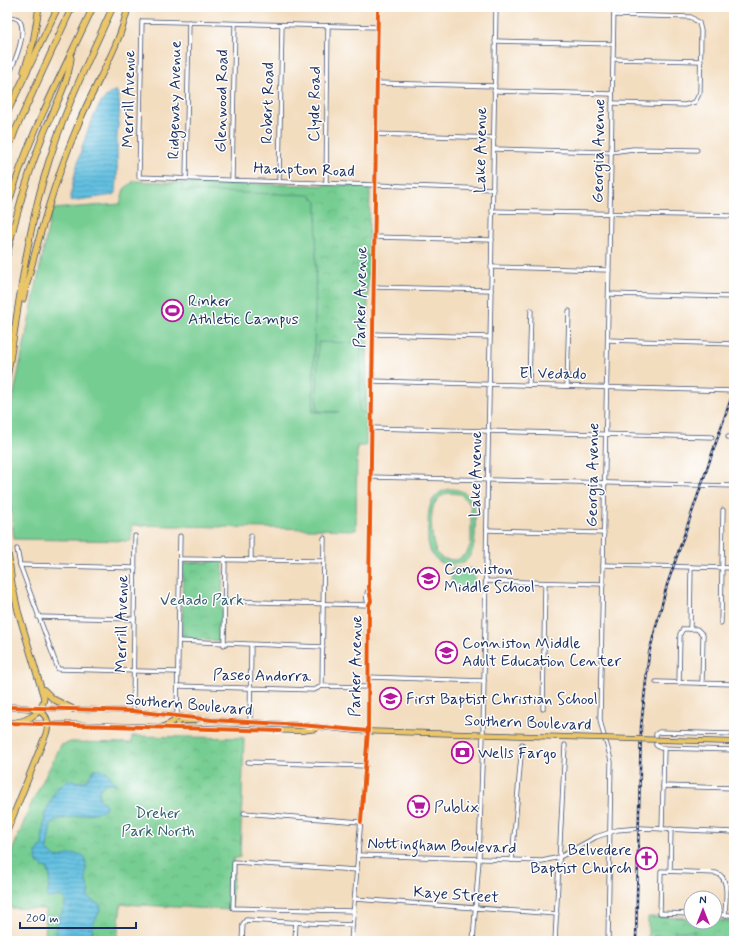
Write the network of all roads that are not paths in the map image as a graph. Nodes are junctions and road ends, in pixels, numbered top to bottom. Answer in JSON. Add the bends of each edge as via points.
{"nodes":[{"id":1,"x":39,"y":7,"type":"edge"},
{"id":2,"x":58,"y":7,"type":"edge"},
{"id":3,"x":72,"y":7,"type":"edge"},
{"id":4,"x":93,"y":7,"type":"edge"},
{"id":5,"x":113,"y":7,"type":"edge"},
{"id":6,"x":128,"y":7,"type":"edge"},
{"id":7,"x":378,"y":7,"type":"edge"},
{"id":8,"x":496,"y":7,"type":"edge"},
{"id":9,"x":614,"y":7,"type":"edge"},
{"id":10,"x":614,"y":14,"type":"junction"},
{"id":11,"x":7,"y":17,"type":"edge"},
{"id":12,"x":188,"y":22,"type":"junction"},
{"id":13,"x":235,"y":24,"type":"junction"},
{"id":14,"x":282,"y":25,"type":"junction"},
{"id":15,"x":328,"y":26,"type":"junction"},
{"id":16,"x":377,"y":27,"type":"junction"},
{"id":17,"x":495,"y":41,"type":"junction"},
{"id":18,"x":613,"y":44,"type":"junction"},
{"id":19,"x":72,"y":53,"type":"junction"},
{"id":20,"x":613,"y":59,"type":"junction"},
{"id":21,"x":700,"y":61,"type":"junction"},
{"id":22,"x":7,"y":80,"type":"edge"},
{"id":23,"x":377,"y":83,"type":"junction"},
{"id":24,"x":495,"y":88,"type":"junction"},
{"id":25,"x":612,"y":94,"type":"junction"},
{"id":26,"x":14,"y":98,"type":"junction"},
{"id":27,"x":612,"y":103,"type":"junction"},
{"id":28,"x":7,"y":113,"type":"edge"},
{"id":29,"x":376,"y":134,"type":"junction"},
{"id":30,"x":494,"y":138,"type":"junction"},
{"id":31,"x":494,"y":149,"type":"junction"},
{"id":32,"x":697,"y":150,"type":"dead end"},
{"id":33,"x":611,"y":152,"type":"junction"},
{"id":34,"x":7,"y":154,"type":"edge"},
{"id":35,"x":139,"y":177,"type":"joint"},
{"id":36,"x":186,"y":178,"type":"junction"},
{"id":37,"x":232,"y":180,"type":"junction"},
{"id":38,"x":279,"y":181,"type":"junction"},
{"id":39,"x":326,"y":182,"type":"junction"},
{"id":40,"x":375,"y":184,"type":"junction"},
{"id":41,"x":493,"y":189,"type":"junction"},
{"id":42,"x":7,"y":209,"type":"edge"},
{"id":43,"x":492,"y":211,"type":"junction"},
{"id":44,"x":610,"y":213,"type":"junction"},
{"id":45,"x":734,"y":216,"type":"edge"},
{"id":46,"x":374,"y":237,"type":"junction"},
{"id":47,"x":492,"y":240,"type":"junction"},
{"id":48,"x":7,"y":255,"type":"edge"},
{"id":49,"x":492,"y":267,"type":"junction"},
{"id":50,"x":609,"y":270,"type":"junction"},
{"id":51,"x":374,"y":287,"type":"junction"},
{"id":52,"x":491,"y":290,"type":"junction"},
{"id":53,"x":609,"y":294,"type":"junction"},
{"id":54,"x":734,"y":297,"type":"edge"},
{"id":55,"x":530,"y":310,"type":"dead end"},
{"id":56,"x":569,"y":311,"type":"dead end"},
{"id":57,"x":16,"y":322,"type":"junction"},
{"id":58,"x":373,"y":334,"type":"junction"},
{"id":59,"x":490,"y":337,"type":"junction"},
{"id":60,"x":608,"y":340,"type":"junction"},
{"id":61,"x":734,"y":344,"type":"edge"},
{"id":62,"x":7,"y":378,"type":"edge"},
{"id":63,"x":372,"y":381,"type":"junction"},
{"id":64,"x":490,"y":384,"type":"junction"},
{"id":65,"x":529,"y":385,"type":"junction"},
{"id":66,"x":567,"y":386,"type":"junction"},
{"id":67,"x":607,"y":387,"type":"junction"},
{"id":68,"x":734,"y":391,"type":"edge"},
{"id":69,"x":371,"y":428,"type":"junction"},
{"id":70,"x":489,"y":431,"type":"junction"},
{"id":71,"x":606,"y":434,"type":"junction"},
{"id":72,"x":712,"y":437,"type":"dead end"},
{"id":73,"x":728,"y":437,"type":"dead end"},
{"id":74,"x":734,"y":438,"type":"edge"},
{"id":75,"x":371,"y":477,"type":"junction"},
{"id":76,"x":488,"y":480,"type":"junction"},
{"id":77,"x":605,"y":482,"type":"junction"},
{"id":78,"x":734,"y":486,"type":"edge"},
{"id":79,"x":723,"y":510,"type":"dead end"},
{"id":80,"x":487,"y":530,"type":"junction"},
{"id":81,"x":604,"y":533,"type":"junction"},
{"id":82,"x":136,"y":536,"type":"dead end"},
{"id":83,"x":180,"y":536,"type":"dead end"},
{"id":84,"x":251,"y":536,"type":"dead end"},
{"id":85,"x":324,"y":538,"type":"dead end"},
{"id":86,"x":7,"y":544,"type":"edge"},
{"id":87,"x":17,"y":549,"type":"dead end"},
{"id":88,"x":225,"y":558,"type":"junction"},
{"id":89,"x":180,"y":559,"type":"junction"},
{"id":90,"x":251,"y":559,"type":"junction"},
{"id":91,"x":324,"y":561,"type":"junction"},
{"id":92,"x":20,"y":565,"type":"junction"},
{"id":93,"x":604,"y":565,"type":"junction"},
{"id":94,"x":691,"y":567,"type":"junction"},
{"id":95,"x":135,"y":568,"type":"junction"},
{"id":96,"x":722,"y":568,"type":"junction"},
{"id":97,"x":734,"y":568,"type":"edge"},
{"id":98,"x":486,"y":581,"type":"junction"},
{"id":99,"x":545,"y":583,"type":"junction"},
{"id":100,"x":603,"y":584,"type":"junction"},
{"id":101,"x":224,"y":601,"type":"junction"},
{"id":102,"x":324,"y":604,"type":"junction"},
{"id":103,"x":369,"y":606,"type":"junction"},
{"id":104,"x":38,"y":617,"type":"junction"},
{"id":105,"x":134,"y":619,"type":"junction"},
{"id":106,"x":721,"y":623,"type":"dead end"},
{"id":107,"x":690,"y":629,"type":"junction"},
{"id":108,"x":179,"y":641,"type":"junction"},
{"id":109,"x":224,"y":644,"type":"junction"},
{"id":110,"x":251,"y":645,"type":"junction"},
{"id":111,"x":323,"y":647,"type":"junction"},
{"id":112,"x":134,"y":671,"type":"junction"},
{"id":113,"x":178,"y":672,"type":"junction"},
{"id":114,"x":368,"y":677,"type":"junction"},
{"id":115,"x":484,"y":681,"type":"junction"},
{"id":116,"x":656,"y":682,"type":"dead end"},
{"id":117,"x":679,"y":683,"type":"junction"},
{"id":118,"x":702,"y":683,"type":"junction"},
{"id":119,"x":734,"y":684,"type":"edge"},
{"id":120,"x":41,"y":686,"type":"junction"},
{"id":121,"x":178,"y":686,"type":"junction"},
{"id":122,"x":322,"y":686,"type":"junction"},
{"id":123,"x":367,"y":687,"type":"junction"},
{"id":124,"x":251,"y":688,"type":"junction"},
{"id":125,"x":7,"y":707,"type":"edge"},
{"id":126,"x":73,"y":709,"type":"junction"},
{"id":127,"x":543,"y":709,"type":"dead end"},
{"id":128,"x":41,"y":710,"type":"junction"},
{"id":129,"x":133,"y":711,"type":"junction"},
{"id":130,"x":177,"y":716,"type":"junction"},
{"id":131,"x":199,"y":718,"type":"junction"},
{"id":132,"x":250,"y":722,"type":"junction"},
{"id":133,"x":7,"y":723,"type":"edge"},
{"id":134,"x":15,"y":723,"type":"junction"},
{"id":135,"x":48,"y":724,"type":"junction"},
{"id":136,"x":158,"y":728,"type":"junction"},
{"id":137,"x":177,"y":728,"type":"junction"},
{"id":138,"x":322,"y":728,"type":"junction"},
{"id":139,"x":228,"y":729,"type":"junction"},
{"id":140,"x":368,"y":731,"type":"junction"},
{"id":141,"x":734,"y":734,"type":"edge"},
{"id":142,"x":483,"y":735,"type":"junction"},
{"id":143,"x":734,"y":742,"type":"edge"},
{"id":144,"x":522,"y":744,"type":"dead end"},
{"id":145,"x":566,"y":745,"type":"dead end"},
{"id":146,"x":664,"y":748,"type":"junction"},
{"id":147,"x":734,"y":750,"type":"edge"},
{"id":148,"x":248,"y":762,"type":"dead end"},
{"id":149,"x":366,"y":766,"type":"junction"},
{"id":150,"x":663,"y":786,"type":"junction"},
{"id":151,"x":734,"y":788,"type":"edge"},
{"id":152,"x":244,"y":813,"type":"dead end"},
{"id":153,"x":361,"y":822,"type":"junction"},
{"id":154,"x":662,"y":829,"type":"junction"},
{"id":155,"x":671,"y":830,"type":"junction"},
{"id":156,"x":7,"y":831,"type":"edge"},
{"id":157,"x":610,"y":831,"type":"junction"},
{"id":158,"x":734,"y":832,"type":"edge"},
{"id":159,"x":358,"y":855,"type":"junction"},
{"id":160,"x":560,"y":857,"type":"junction"},
{"id":161,"x":479,"y":859,"type":"junction"},
{"id":162,"x":512,"y":860,"type":"junction"},
{"id":163,"x":357,"y":870,"type":"junction"},
{"id":164,"x":670,"y":872,"type":"junction"},
{"id":165,"x":355,"y":900,"type":"junction"},
{"id":166,"x":476,"y":908,"type":"junction"},
{"id":167,"x":354,"y":911,"type":"junction"},
{"id":168,"x":557,"y":914,"type":"junction"},
{"id":169,"x":683,"y":914,"type":"edge"},
{"id":170,"x":725,"y":915,"type":"joint"},
{"id":171,"x":734,"y":915,"type":"edge"},
{"id":172,"x":296,"y":922,"type":"junction"},
{"id":173,"x":353,"y":925,"type":"junction"},
{"id":174,"x":242,"y":941,"type":"edge"},
{"id":175,"x":295,"y":941,"type":"edge"},
{"id":176,"x":352,"y":941,"type":"edge"},
{"id":177,"x":473,"y":941,"type":"edge"},
{"id":178,"x":555,"y":941,"type":"edge"},
{"id":179,"x":608,"y":941,"type":"edge"}],
"edges":[{"from":1,"to":26,"type":"highway","via":[[32,48]]},
{"from":2,"to":26,"type":"highway"},
{"from":3,"to":34,"type":"highway"},
{"from":4,"to":19,"type":"highway"},
{"from":5,"to":57,"type":"highway","via":[[77,84],[52,150],[35,214]]},
{"from":6,"to":57,"type":"highway","via":[[116,45],[88,102],[53,188]]},
{"from":7,"to":16,"type":"street","name":"Parker Avenue"},
{"from":8,"to":17,"type":"street","name":"Lake Avenue"},
{"from":9,"to":10,"type":"street","name":"Georgia Avenue"},
{"from":10,"to":18,"type":"street","name":"Georgia Avenue"},
{"from":10,"to":21,"type":"street","via":[[688,17],[697,21],[701,28]]},
{"from":11,"to":22,"type":"street","via":[[15,17],[22,26],[21,42]]},
{"from":12,"to":13,"type":"street"},
{"from":12,"to":35,"type":"street","name":"Merrill Avenue","via":[[142,21]]},
{"from":12,"to":36,"type":"street","name":"Ridgeway Avenue"},
{"from":13,"to":14,"type":"street"},
{"from":13,"to":37,"type":"street","name":"Glenwood Road"},
{"from":14,"to":15,"type":"street"},
{"from":14,"to":38,"type":"street","name":"Robert Road"},
{"from":15,"to":16,"type":"street"},
{"from":15,"to":39,"type":"street","name":"Clyde Road"},
{"from":16,"to":23,"type":"street","name":"Parker Avenue"},
{"from":17,"to":18,"type":"street"},
{"from":17,"to":24,"type":"street","name":"Lake Avenue"},
{"from":18,"to":20,"type":"street","name":"Georgia Avenue"},
{"from":19,"to":42,"type":"highway","via":[[30,142]]},
{"from":19,"to":48,"type":"highway","via":[[69,70],[28,178]]},
{"from":20,"to":21,"type":"street"},
{"from":20,"to":25,"type":"street","name":"Georgia Avenue"},
{"from":21,"to":27,"type":"street","via":[[700,92],[693,103]]},
{"from":23,"to":24,"type":"street"},
{"from":23,"to":29,"type":"street","name":"Parker Avenue"},
{"from":24,"to":25,"type":"street"},
{"from":24,"to":30,"type":"street","name":"Lake Avenue"},
{"from":25,"to":27,"type":"street","name":"Georgia Avenue"},
{"from":26,"to":28,"type":"highway"},
{"from":27,"to":33,"type":"street","name":"Georgia Avenue"},
{"from":29,"to":30,"type":"street"},
{"from":29,"to":40,"type":"street","name":"Parker Avenue"},
{"from":30,"to":31,"type":"street","name":"Lake Avenue"},
{"from":31,"to":33,"type":"street"},
{"from":31,"to":41,"type":"street","name":"Lake Avenue"},
{"from":32,"to":33,"type":"street","via":[[633,149]]},
{"from":33,"to":44,"type":"street","name":"Georgia Avenue"},
{"from":35,"to":36,"type":"street","name":"Hampton Road"},
{"from":36,"to":37,"type":"street","name":"Hampton Road"},
{"from":37,"to":38,"type":"street","name":"Hampton Road"},
{"from":38,"to":39,"type":"street","name":"Hampton Road"},
{"from":39,"to":40,"type":"street","name":"Hampton Road"},
{"from":40,"to":41,"type":"street","name":"Hampton Road"},
{"from":40,"to":46,"type":"street","name":"Parker Avenue"},
{"from":41,"to":43,"type":"street","name":"Lake Avenue"},
{"from":43,"to":44,"type":"street"},
{"from":43,"to":47,"type":"street","name":"Lake Avenue"},
{"from":44,"to":45,"type":"street"},
{"from":44,"to":50,"type":"street","name":"Georgia Avenue"},
{"from":46,"to":47,"type":"street"},
{"from":46,"to":51,"type":"street","name":"Parker Avenue"},
{"from":47,"to":49,"type":"street","name":"Lake Avenue"},
{"from":49,"to":50,"type":"street"},
{"from":49,"to":52,"type":"street","name":"Lake Avenue"},
{"from":50,"to":53,"type":"street","name":"Georgia Avenue"},
{"from":51,"to":52,"type":"street"},
{"from":51,"to":58,"type":"street","name":"Parker Avenue"},
{"from":52,"to":59,"type":"street","name":"Lake Avenue"},
{"from":53,"to":54,"type":"street"},
{"from":53,"to":60,"type":"street","name":"Georgia Avenue"},
{"from":55,"to":65,"type":"street"},
{"from":56,"to":66,"type":"street"},
{"from":57,"to":62,"type":"highway"},
{"from":58,"to":59,"type":"street"},
{"from":58,"to":63,"type":"street","name":"Parker Avenue"},
{"from":59,"to":64,"type":"street","name":"Lake Avenue"},
{"from":60,"to":61,"type":"street"},
{"from":60,"to":67,"type":"street","name":"Georgia Avenue"},
{"from":63,"to":64,"type":"street","name":"El Vedado"},
{"from":63,"to":69,"type":"street","name":"Parker Avenue"},
{"from":64,"to":65,"type":"street","name":"El Vedado"},
{"from":64,"to":70,"type":"street","name":"Lake Avenue"},
{"from":65,"to":66,"type":"street","name":"El Vedado"},
{"from":66,"to":67,"type":"street","name":"El Vedado"},
{"from":67,"to":68,"type":"street","name":"El Vedado"},
{"from":67,"to":71,"type":"street","name":"Georgia Avenue"},
{"from":69,"to":70,"type":"street"},
{"from":69,"to":75,"type":"street","name":"Parker Avenue"},
{"from":70,"to":71,"type":"street"},
{"from":70,"to":76,"type":"street","name":"Lake Avenue"},
{"from":71,"to":72,"type":"street"},
{"from":71,"to":77,"type":"street","name":"Georgia Avenue"},
{"from":73,"to":74,"type":"street"},
{"from":75,"to":76,"type":"street"},
{"from":75,"to":103,"type":"street","name":"Parker Avenue"},
{"from":76,"to":77,"type":"street"},
{"from":76,"to":80,"type":"street","name":"Lake Avenue"},
{"from":77,"to":78,"type":"street"},
{"from":77,"to":81,"type":"street","name":"Georgia Avenue"},
{"from":79,"to":96,"type":"street"},
{"from":80,"to":81,"type":"street"},
{"from":80,"to":98,"type":"street","name":"Lake Avenue"},
{"from":81,"to":93,"type":"street","name":"Georgia Avenue"},
{"from":82,"to":95,"type":"street","name":"Merrill Avenue"},
{"from":83,"to":89,"type":"street"},
{"from":84,"to":90,"type":"street"},
{"from":85,"to":91,"type":"street"},
{"from":86,"to":120,"type":"highway","via":[[16,604]]},
{"from":87,"to":92,"type":"street"},
{"from":88,"to":89,"type":"street"},
{"from":88,"to":90,"type":"street"},
{"from":88,"to":101,"type":"street"},
{"from":89,"to":108,"type":"street"},
{"from":90,"to":91,"type":"street"},
{"from":91,"to":102,"type":"street"},
{"from":92,"to":95,"type":"street"},
{"from":92,"to":104,"type":"street"},
{"from":93,"to":94,"type":"street"},
{"from":93,"to":100,"type":"street","name":"Georgia Avenue"},
{"from":94,"to":96,"type":"street"},
{"from":94,"to":107,"type":"street"},
{"from":95,"to":105,"type":"street","name":"Merrill Avenue"},
{"from":96,"to":97,"type":"street"},
{"from":96,"to":106,"type":"street"},
{"from":98,"to":99,"type":"street"},
{"from":98,"to":115,"type":"street","name":"Lake Avenue"},
{"from":99,"to":100,"type":"street"},
{"from":99,"to":127,"type":"street"},
{"from":100,"to":157,"type":"street","name":"Georgia Avenue","via":[[600,719],[611,762]]},
{"from":101,"to":102,"type":"street"},
{"from":101,"to":109,"type":"street"},
{"from":102,"to":103,"type":"street"},
{"from":102,"to":111,"type":"street"},
{"from":103,"to":114,"type":"street","name":"Parker Avenue"},
{"from":104,"to":105,"type":"street"},
{"from":104,"to":112,"type":"street","via":[[58,668]]},
{"from":105,"to":112,"type":"street","name":"Merrill Avenue"},
{"from":107,"to":117,"type":"street","via":[[683,629],[680,634]]},
{"from":107,"to":118,"type":"street","via":[[700,630],[703,635]]},
{"from":108,"to":109,"type":"street"},
{"from":108,"to":113,"type":"street"},
{"from":109,"to":110,"type":"street"},
{"from":110,"to":111,"type":"street"},
{"from":110,"to":124,"type":"street"},
{"from":111,"to":122,"type":"street"},
{"from":112,"to":113,"type":"street"},
{"from":112,"to":129,"type":"street","name":"Merrill Avenue"},
{"from":113,"to":121,"type":"street"},
{"from":114,"to":115,"type":"street"},
{"from":114,"to":123,"type":"street","name":"Parker Avenue"},
{"from":115,"to":142,"type":"street","name":"Lake Avenue"},
{"from":116,"to":117,"type":"street"},
{"from":117,"to":118,"type":"street"},
{"from":118,"to":119,"type":"street"},
{"from":120,"to":126,"type":"highway","via":[[53,699]]},
{"from":120,"to":128,"type":"highway","via":[[44,698]]},
{"from":121,"to":124,"type":"street","name":"Paseo Andorra"},
{"from":121,"to":130,"type":"street"},
{"from":122,"to":123,"type":"street","name":"Paseo Andorra"},
{"from":122,"to":124,"type":"street","name":"Paseo Andorra","via":[[314,690]]},
{"from":123,"to":140,"type":"street","name":"Parker Avenue"},
{"from":124,"to":132,"type":"street"},
{"from":125,"to":128,"type":"highway","via":[[30,707]]},
{"from":126,"to":128,"type":"main road","name":"Southern Boulevard"},
{"from":126,"to":129,"type":"main road","name":"Southern Boulevard"},
{"from":128,"to":134,"type":"highway"},
{"from":128,"to":135,"type":"highway"},
{"from":129,"to":130,"type":"main road","name":"Southern Boulevard"},
{"from":130,"to":131,"type":"main road","name":"Southern Boulevard"},
{"from":130,"to":136,"type":"main road","via":[[168,725]]},
{"from":131,"to":132,"type":"main road","name":"Southern Boulevard"},
{"from":131,"to":137,"type":"main road","via":[[193,721],[181,720]]},
{"from":132,"to":138,"type":"main road","name":"Southern Boulevard"},
{"from":132,"to":139,"type":"main road"},
{"from":133,"to":134,"type":"highway","name":"Southern Boulevard"},
{"from":134,"to":135,"type":"main road","name":"Southern Boulevard"},
{"from":135,"to":136,"type":"main road","name":"Southern Boulevard"},
{"from":135,"to":156,"type":"highway"},
{"from":136,"to":137,"type":"main road","name":"Southern Boulevard"},
{"from":137,"to":139,"type":"main road","name":"Southern Boulevard"},
{"from":138,"to":139,"type":"main road","name":"Southern Boulevard","via":[[301,731]]},
{"from":138,"to":140,"type":"main road","name":"Southern Boulevard"},
{"from":140,"to":142,"type":"main road","name":"Southern Boulevard"},
{"from":140,"to":149,"type":"street","name":"Parker Avenue"},
{"from":141,"to":146,"type":"street","via":[[657,733],[656,745]]},
{"from":142,"to":143,"type":"main road","name":"Southern Boulevard","bridge":true},
{"from":142,"to":161,"type":"street","name":"Lake Avenue"},
{"from":144,"to":162,"type":"street"},
{"from":145,"to":160,"type":"street"},
{"from":146,"to":147,"type":"street"},
{"from":146,"to":150,"type":"street"},
{"from":148,"to":149,"type":"street"},
{"from":149,"to":153,"type":"street","name":"Parker Avenue"},
{"from":150,"to":151,"type":"street"},
{"from":150,"to":154,"type":"street"},
{"from":152,"to":153,"type":"street"},
{"from":153,"to":159,"type":"street","name":"Parker Avenue"},
{"from":154,"to":155,"type":"street","name":"Nottingham Boulevard"},
{"from":154,"to":157,"type":"street","name":"Nottingham Boulevard"},
{"from":155,"to":158,"type":"street","name":"Nottingham Boulevard"},
{"from":155,"to":164,"type":"street"},
{"from":157,"to":160,"type":"street","name":"Nottingham Boulevard"},
{"from":157,"to":179,"type":"street","name":"Georgia Avenue"},
{"from":159,"to":161,"type":"street","name":"Nottingham Boulevard"},
{"from":159,"to":163,"type":"street","name":"Parker Avenue"},
{"from":160,"to":162,"type":"street","name":"Nottingham Boulevard","via":[[542,861]]},
{"from":160,"to":168,"type":"street"},
{"from":161,"to":162,"type":"street","name":"Nottingham Boulevard"},
{"from":161,"to":166,"type":"street","name":"Lake Avenue"},
{"from":163,"to":165,"type":"street","name":"Parker Avenue"},
{"from":163,"to":167,"type":"street","via":[[234,862],[233,908]]},
{"from":164,"to":169,"type":"street","via":[[661,871],[660,914]]},
{"from":164,"to":170,"type":"street","via":[[721,875],[725,881]]},
{"from":165,"to":166,"type":"street","name":"Kaye Street"},
{"from":165,"to":167,"type":"street","name":"Parker Avenue"},
{"from":166,"to":168,"type":"street","name":"Kaye Street"},
{"from":166,"to":177,"type":"street","name":"Lake Avenue"},
{"from":167,"to":173,"type":"street","name":"Parker Avenue"},
{"from":168,"to":178,"type":"street"},
{"from":170,"to":171,"type":"street"},
{"from":172,"to":173,"type":"street"},
{"from":172,"to":174,"type":"street","via":[[246,920],[243,924]]},
{"from":172,"to":175,"type":"street"},
{"from":173,"to":176,"type":"street","name":"Parker Avenue"}]}
